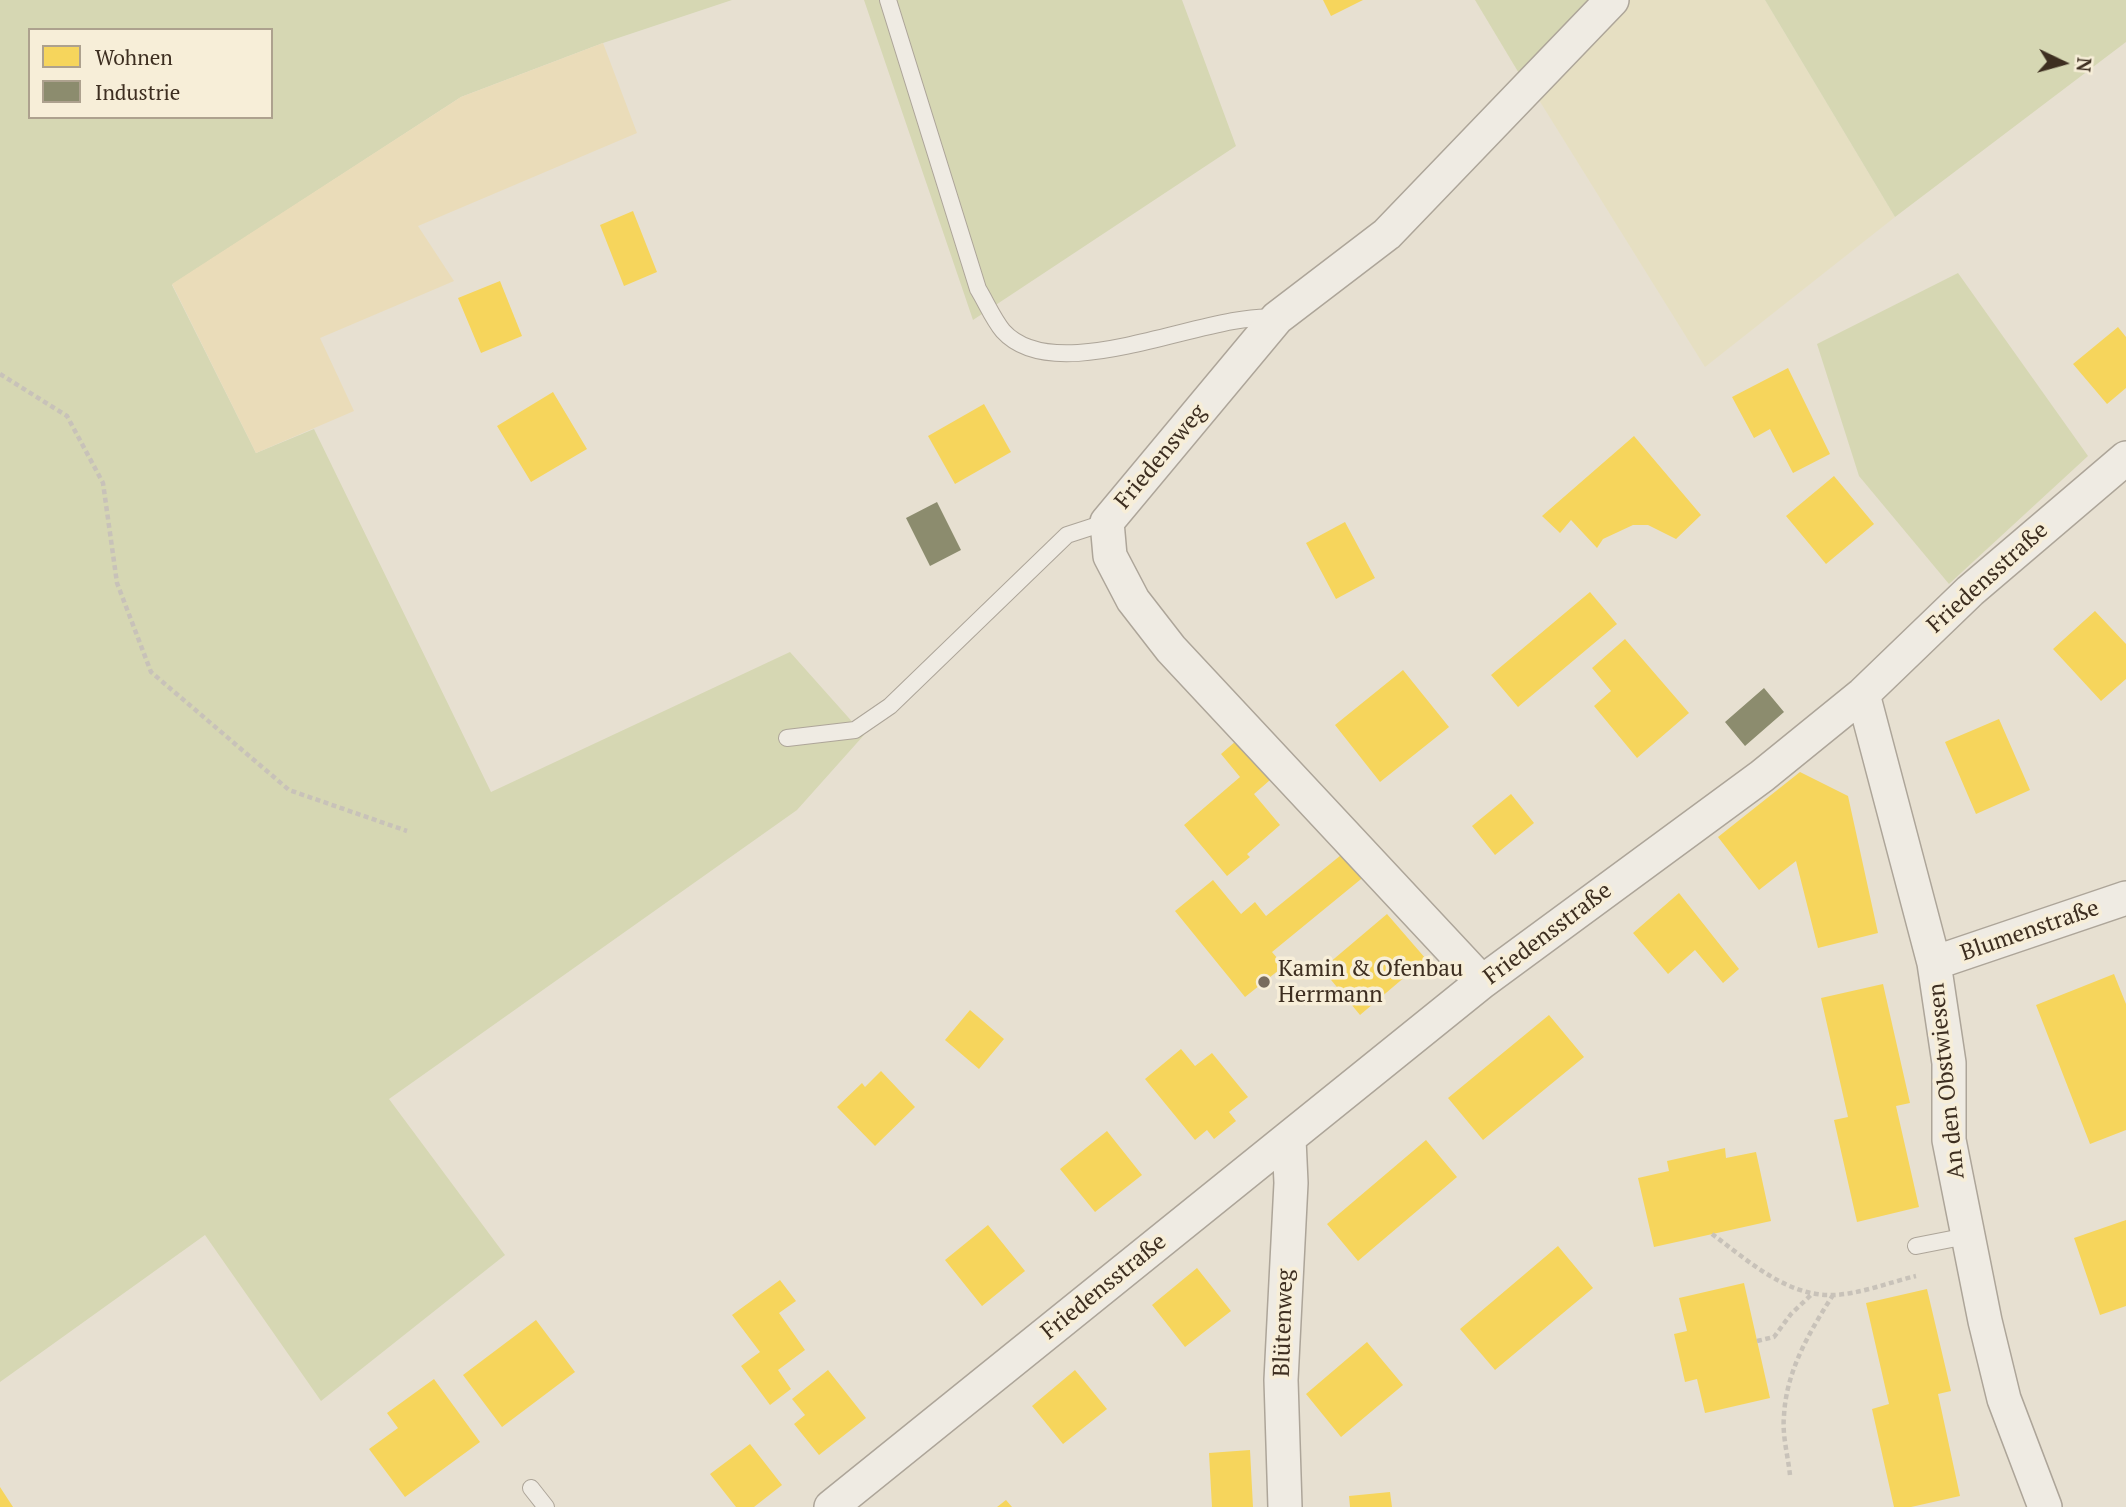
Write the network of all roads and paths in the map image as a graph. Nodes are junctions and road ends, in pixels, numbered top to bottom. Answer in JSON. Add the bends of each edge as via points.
{"nodes":[{"id":1,"x":888,"y":0,"type":"edge"},
{"id":2,"x":1612,"y":0,"type":"edge"},
{"id":3,"x":1277,"y":318,"type":"junction"},
{"id":4,"x":0,"y":374,"type":"edge"},
{"id":5,"x":2126,"y":458,"type":"edge"},
{"id":6,"x":1107,"y":522,"type":"junction"},
{"id":7,"x":1863,"y":694,"type":"junction"},
{"id":8,"x":787,"y":738,"type":"dead end"},
{"id":9,"x":407,"y":831,"type":"dead end"},
{"id":10,"x":2126,"y":898,"type":"edge"},
{"id":11,"x":1934,"y":962,"type":"junction"},
{"id":12,"x":1482,"y":982,"type":"junction"},
{"id":13,"x":1289,"y":1139,"type":"junction"},
{"id":14,"x":1712,"y":1234,"type":"dead end"},
{"id":15,"x":1967,"y":1236,"type":"junction"},
{"id":16,"x":1916,"y":1246,"type":"dead end"},
{"id":17,"x":1923,"y":1274,"type":"dead end"},
{"id":18,"x":1813,"y":1293,"type":"junction"},
{"id":19,"x":1833,"y":1295,"type":"junction"},
{"id":20,"x":1757,"y":1341,"type":"dead end"},
{"id":21,"x":1790,"y":1475,"type":"dead end"},
{"id":22,"x":531,"y":1488,"type":"dead end"},
{"id":23,"x":546,"y":1507,"type":"edge"},
{"id":24,"x":831,"y":1507,"type":"edge"},
{"id":25,"x":1285,"y":1507,"type":"edge"},
{"id":26,"x":2045,"y":1507,"type":"edge"}],
"edges":[{"from":1,"to":3,"type":"lane","via":[[978,289],[1003,332],[1032,348],[1066,354],[1181,335],[1258,316]]},
{"from":2,"to":3,"type":"street","name":"Friedensweg","via":[[1387,234]]},
{"from":3,"to":6,"type":"street","name":"Friedensweg"},
{"from":4,"to":9,"type":"path","via":[[67,416],[103,483],[117,583],[151,671],[289,790]]},
{"from":5,"to":7,"type":"street","name":"Friedensstraße","via":[[1970,591]]},
{"from":6,"to":8,"type":"lane","via":[[1068,535],[890,706],[855,730]]},
{"from":6,"to":12,"type":"street","name":"Friedensweg","via":[[1110,556],[1133,600],[1171,649]]},
{"from":7,"to":11,"type":"street","name":"An den Obstwiesen"},
{"from":7,"to":12,"type":"street","name":"Friedensstraße","via":[[1762,776]]},
{"from":10,"to":11,"type":"street","name":"Blumenstraße"},
{"from":11,"to":15,"type":"street","name":"An den Obstwiesen","via":[[1950,1063],[1949,1140]]},
{"from":12,"to":13,"type":"street","name":"Friedensstraße"},
{"from":13,"to":24,"type":"street","name":"Friedensstraße"},
{"from":13,"to":25,"type":"street","name":"Blütenweg","via":[[1292,1183],[1280,1380]]},
{"from":14,"to":18,"type":"path","via":[[1768,1276]]},
{"from":15,"to":16,"type":"lane"},
{"from":15,"to":26,"type":"street","name":"An den Obstwiesen","via":[[2004,1399]]},
{"from":17,"to":19,"type":"path"},
{"from":18,"to":19,"type":"path"},
{"from":18,"to":20,"type":"path","via":[[1774,1337]]},
{"from":19,"to":21,"type":"path","via":[[1796,1362],[1784,1416]]},
{"from":22,"to":23,"type":"lane"}]}
